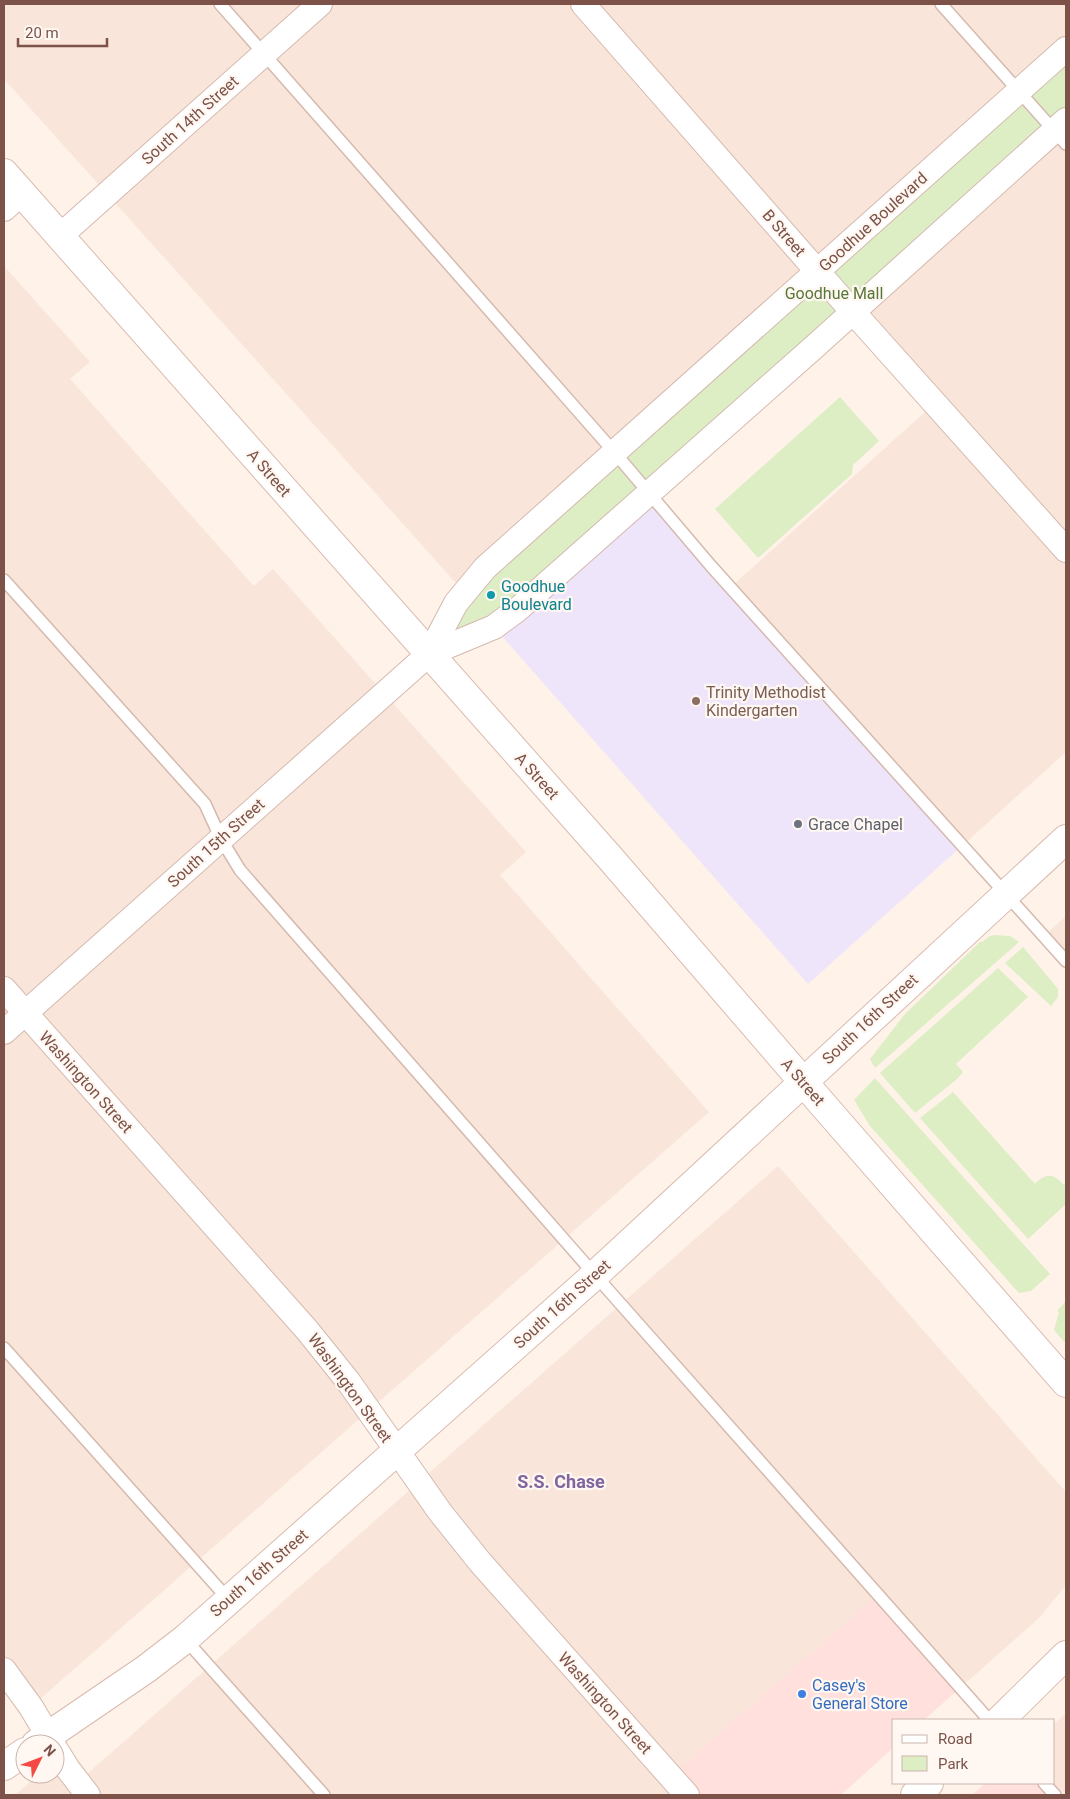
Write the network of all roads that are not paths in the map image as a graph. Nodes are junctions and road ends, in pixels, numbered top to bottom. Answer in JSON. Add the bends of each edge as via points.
{"nodes":[{"id":1,"x":220,"y":4,"type":"edge"},
{"id":2,"x":320,"y":4,"type":"edge"},
{"id":3,"x":583,"y":4,"type":"edge"},
{"id":4,"x":941,"y":4,"type":"edge"},
{"id":5,"x":1066,"y":49,"type":"edge"},
{"id":6,"x":265,"y":53,"type":"junction"},
{"id":7,"x":1019,"y":91,"type":"junction"},
{"id":8,"x":1062,"y":132,"type":"edge"},
{"id":9,"x":4,"y":173,"type":"edge"},
{"id":10,"x":13,"y":201,"type":"edge"},
{"id":11,"x":60,"y":236,"type":"junction"},
{"id":12,"x":818,"y":272,"type":"junction"},
{"id":13,"x":853,"y":312,"type":"junction"},
{"id":14,"x":615,"y":453,"type":"junction"},
{"id":15,"x":650,"y":493,"type":"junction"},
{"id":16,"x":1066,"y":550,"type":"edge"},
{"id":17,"x":4,"y":580,"type":"edge"},
{"id":18,"x":429,"y":654,"type":"junction"},
{"id":19,"x":221,"y":839,"type":"junction"},
{"id":20,"x":1066,"y":839,"type":"edge"},
{"id":21,"x":1006,"y":894,"type":"junction"},
{"id":22,"x":1066,"y":961,"type":"edge"},
{"id":23,"x":4,"y":989,"type":"edge"},
{"id":24,"x":25,"y":1013,"type":"junction"},
{"id":25,"x":4,"y":1032,"type":"edge"},
{"id":26,"x":803,"y":1081,"type":"junction"},
{"id":27,"x":595,"y":1275,"type":"junction"},
{"id":28,"x":4,"y":1348,"type":"edge"},
{"id":29,"x":1066,"y":1383,"type":"edge"},
{"id":30,"x":397,"y":1452,"type":"junction"},
{"id":31,"x":229,"y":1600,"type":"junction"},
{"id":32,"x":185,"y":1639,"type":"junction"},
{"id":33,"x":1066,"y":1654,"type":"edge"},
{"id":34,"x":4,"y":1670,"type":"edge"},
{"id":35,"x":987,"y":1719,"type":"edge"},
{"id":36,"x":1001,"y":1719,"type":"edge"},
{"id":37,"x":44,"y":1734,"type":"edge"},
{"id":38,"x":60,"y":1734,"type":"edge"},
{"id":39,"x":15,"y":1759,"type":"edge"},
{"id":40,"x":65,"y":1765,"type":"edge"},
{"id":41,"x":4,"y":1766,"type":"edge"},
{"id":42,"x":928,"y":1784,"type":"edge"},
{"id":43,"x":1045,"y":1784,"type":"edge"},
{"id":44,"x":88,"y":1795,"type":"edge"},
{"id":45,"x":324,"y":1795,"type":"edge"},
{"id":46,"x":687,"y":1795,"type":"edge"},
{"id":47,"x":915,"y":1795,"type":"edge"},
{"id":48,"x":1055,"y":1795,"type":"edge"}],
"edges":[{"from":1,"to":6,"type":"lane"},
{"from":2,"to":6,"type":"street","name":"South 14th Street"},
{"from":3,"to":12,"type":"street","name":"B Street"},
{"from":4,"to":7,"type":"lane"},
{"from":5,"to":7,"type":"street","name":"Goodhue Boulevard"},
{"from":6,"to":11,"type":"street","name":"South 14th Street"},
{"from":6,"to":14,"type":"lane"},
{"from":7,"to":8,"type":"lane"},
{"from":7,"to":12,"type":"street","name":"Goodhue Boulevard"},
{"from":8,"to":13,"type":"street"},
{"from":9,"to":10,"type":"main road","name":"A Street"},
{"from":10,"to":11,"type":"main road","name":"A Street"},
{"from":11,"to":18,"type":"main road","name":"A Street"},
{"from":12,"to":13,"type":"street","name":"B Street"},
{"from":12,"to":14,"type":"street","name":"Goodhue Boulevard"},
{"from":13,"to":15,"type":"street"},
{"from":13,"to":16,"type":"street","name":"B Street"},
{"from":14,"to":15,"type":"lane"},
{"from":14,"to":18,"type":"street","name":"Goodhue Boulevard","via":[[485,568],[456,603]]},
{"from":15,"to":18,"type":"street","via":[[494,627]]},
{"from":15,"to":21,"type":"lane","via":[[711,566]]},
{"from":17,"to":19,"type":"lane","via":[[205,804]]},
{"from":18,"to":19,"type":"street","name":"South 15th Street"},
{"from":18,"to":26,"type":"main road","name":"A Street"},
{"from":19,"to":24,"type":"street","name":"South 15th Street"},
{"from":19,"to":27,"type":"lane","via":[[240,870]]},
{"from":20,"to":21,"type":"main road","name":"South 16th Street"},
{"from":21,"to":22,"type":"lane"},
{"from":21,"to":26,"type":"main road","name":"South 16th Street"},
{"from":23,"to":24,"type":"street","name":"Washington Street"},
{"from":24,"to":25,"type":"street","name":"South 15th Street"},
{"from":24,"to":30,"type":"street","name":"Washington Street","via":[[307,1330],[348,1381]]},
{"from":26,"to":27,"type":"main road","name":"South 16th Street"},
{"from":26,"to":29,"type":"main road","name":"A Street"},
{"from":27,"to":30,"type":"main road","name":"South 16th Street"},
{"from":27,"to":35,"type":"lane"},
{"from":28,"to":31,"type":"lane"},
{"from":30,"to":31,"type":"main road","name":"South 16th Street"},
{"from":30,"to":46,"type":"street","name":"Washington Street","via":[[480,1562]]},
{"from":31,"to":32,"type":"main road","name":"South 16th Street"},
{"from":32,"to":38,"type":"main road","name":"South 16th Street"},
{"from":32,"to":45,"type":"lane"},
{"from":33,"to":36,"type":"main road"},
{"from":34,"to":37,"type":"street","via":[[31,1707]]},
{"from":39,"to":41,"type":"main road"},
{"from":40,"to":44,"type":"street"},
{"from":42,"to":47,"type":"main road"},
{"from":43,"to":48,"type":"lane"}]}
